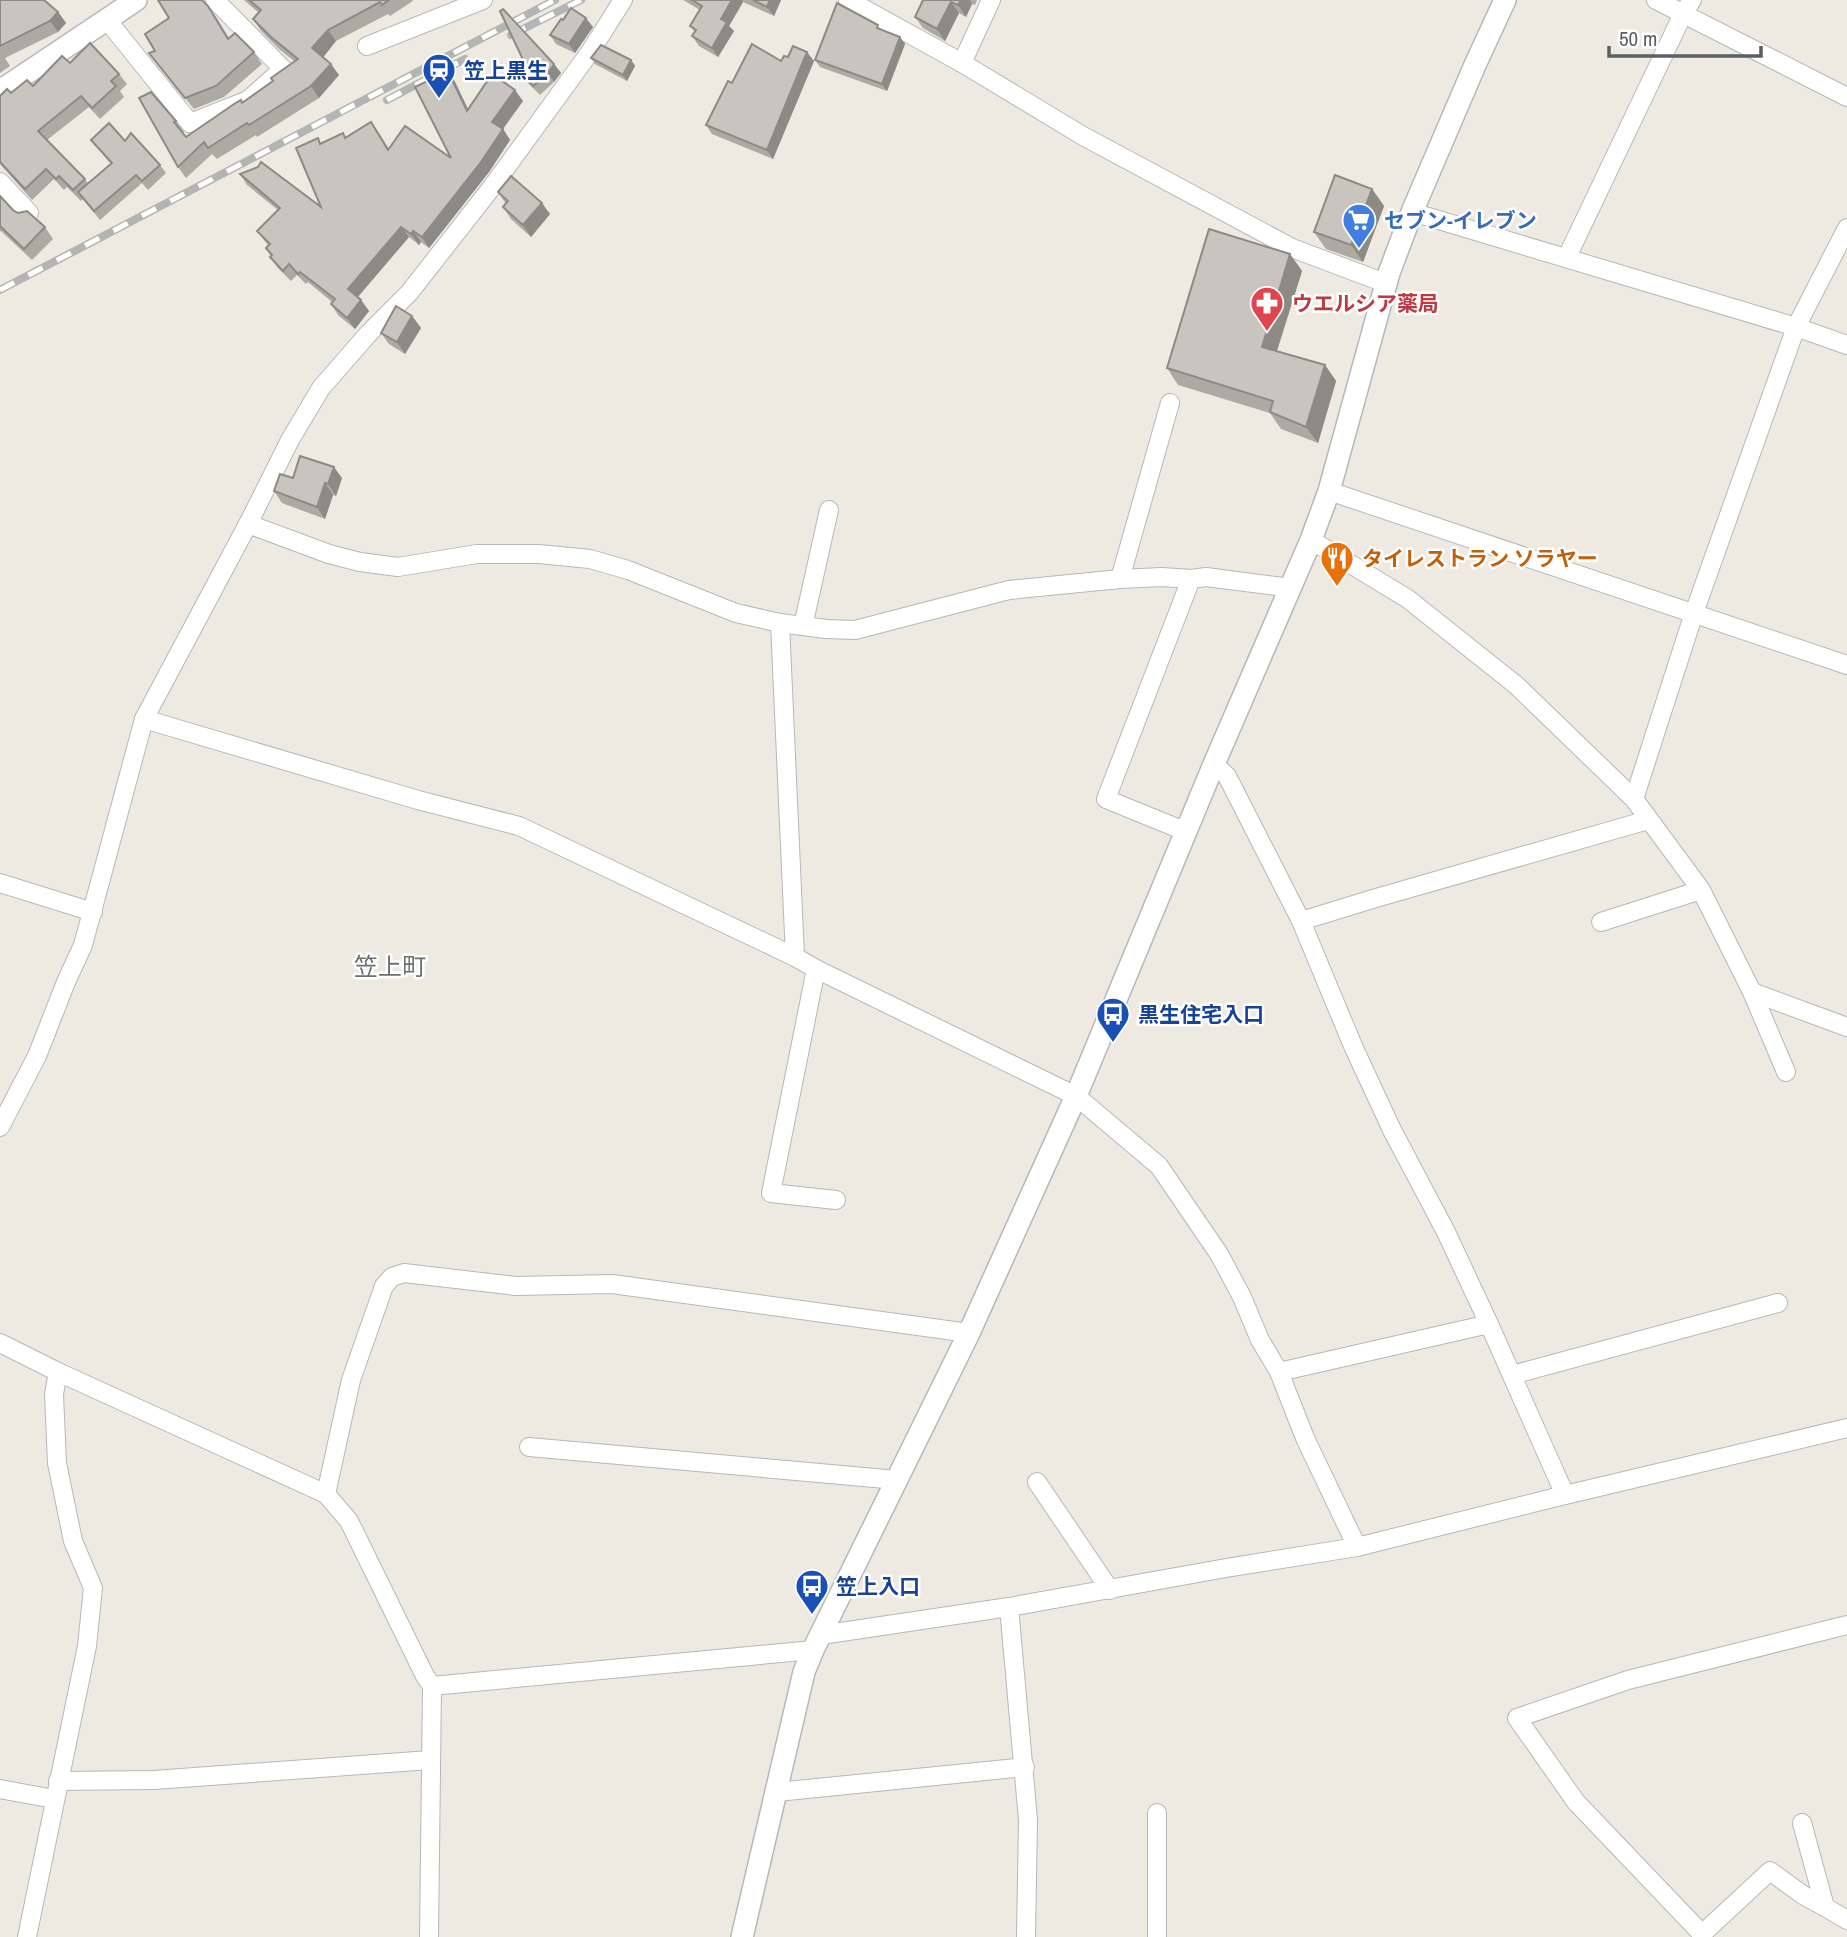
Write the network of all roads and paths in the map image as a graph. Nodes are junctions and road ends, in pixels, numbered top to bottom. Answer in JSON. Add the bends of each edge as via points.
{"nodes":[{"id":1,"x":136,"y":0,"type":"edge"},
{"id":2,"x":215,"y":0,"type":"edge"},
{"id":3,"x":483,"y":0,"type":"edge"},
{"id":4,"x":623,"y":0,"type":"edge"},
{"id":5,"x":848,"y":0,"type":"edge"},
{"id":6,"x":991,"y":0,"type":"edge"},
{"id":7,"x":1505,"y":0,"type":"edge"},
{"id":8,"x":1656,"y":0,"type":"edge"},
{"id":9,"x":1688,"y":7,"type":"edge"},
{"id":10,"x":107,"y":20,"type":"junction"},
{"id":11,"x":367,"y":46,"type":"dead end"},
{"id":12,"x":962,"y":63,"type":"junction"},
{"id":13,"x":0,"y":92,"type":"edge"},
{"id":14,"x":1847,"y":97,"type":"edge"},
{"id":15,"x":0,"y":182,"type":"edge"},
{"id":16,"x":1412,"y":212,"type":"junction"},
{"id":17,"x":29,"y":213,"type":"edge"},
{"id":18,"x":1847,"y":228,"type":"edge"},
{"id":19,"x":1567,"y":257,"type":"junction"},
{"id":20,"x":1385,"y":283,"type":"junction"},
{"id":21,"x":1796,"y":327,"type":"junction"},
{"id":22,"x":1847,"y":345,"type":"edge"},
{"id":23,"x":1170,"y":403,"type":"dead end"},
{"id":24,"x":1329,"y":491,"type":"junction"},
{"id":25,"x":829,"y":510,"type":"dead end"},
{"id":26,"x":248,"y":524,"type":"junction"},
{"id":27,"x":1311,"y":540,"type":"junction"},
{"id":28,"x":1120,"y":579,"type":"junction"},
{"id":29,"x":1191,"y":579,"type":"junction"},
{"id":30,"x":1290,"y":588,"type":"junction"},
{"id":31,"x":1694,"y":613,"type":"junction"},
{"id":32,"x":780,"y":624,"type":"junction"},
{"id":33,"x":803,"y":626,"type":"junction"},
{"id":34,"x":1847,"y":666,"type":"edge"},
{"id":35,"x":144,"y":719,"type":"junction"},
{"id":36,"x":1214,"y":764,"type":"junction"},
{"id":37,"x":1634,"y":799,"type":"junction"},
{"id":38,"x":1648,"y":820,"type":"junction"},
{"id":39,"x":1187,"y":832,"type":"junction"},
{"id":40,"x":0,"y":883,"type":"edge"},
{"id":41,"x":1701,"y":890,"type":"junction"},
{"id":42,"x":93,"y":912,"type":"junction"},
{"id":43,"x":1300,"y":921,"type":"junction"},
{"id":44,"x":1601,"y":922,"type":"dead end"},
{"id":45,"x":794,"y":957,"type":"junction"},
{"id":46,"x":816,"y":969,"type":"junction"},
{"id":47,"x":1752,"y":992,"type":"junction"},
{"id":48,"x":1846,"y":1023,"type":"edge"},
{"id":49,"x":1786,"y":1072,"type":"dead end"},
{"id":50,"x":1076,"y":1096,"type":"junction"},
{"id":51,"x":0,"y":1128,"type":"edge"},
{"id":52,"x":836,"y":1200,"type":"dead end"},
{"id":53,"x":1778,"y":1303,"type":"dead end"},
{"id":54,"x":1489,"y":1324,"type":"junction"},
{"id":55,"x":969,"y":1333,"type":"junction"},
{"id":56,"x":0,"y":1343,"type":"edge"},
{"id":57,"x":1279,"y":1371,"type":"junction"},
{"id":58,"x":58,"y":1372,"type":"junction"},
{"id":59,"x":1512,"y":1375,"type":"junction"},
{"id":60,"x":1847,"y":1428,"type":"edge"},
{"id":61,"x":529,"y":1447,"type":"dead end"},
{"id":62,"x":897,"y":1480,"type":"junction"},
{"id":63,"x":1037,"y":1482,"type":"dead end"},
{"id":64,"x":326,"y":1494,"type":"junction"},
{"id":65,"x":1564,"y":1495,"type":"junction"},
{"id":66,"x":1357,"y":1547,"type":"junction"},
{"id":67,"x":1110,"y":1590,"type":"junction"},
{"id":68,"x":1009,"y":1607,"type":"junction"},
{"id":69,"x":1847,"y":1625,"type":"edge"},
{"id":70,"x":817,"y":1642,"type":"junction"},
{"id":71,"x":432,"y":1686,"type":"junction"},
{"id":72,"x":430,"y":1760,"type":"junction"},
{"id":73,"x":1025,"y":1767,"type":"junction"},
{"id":74,"x":58,"y":1781,"type":"junction"},
{"id":75,"x":0,"y":1788,"type":"edge"},
{"id":76,"x":777,"y":1792,"type":"junction"},
{"id":77,"x":54,"y":1799,"type":"junction"},
{"id":78,"x":1157,"y":1814,"type":"dead end"},
{"id":79,"x":1802,"y":1824,"type":"dead end"},
{"id":80,"x":1825,"y":1908,"type":"junction"},
{"id":81,"x":1847,"y":1920,"type":"edge"},
{"id":82,"x":27,"y":1937,"type":"edge"},
{"id":83,"x":429,"y":1937,"type":"edge"},
{"id":84,"x":742,"y":1937,"type":"edge"},
{"id":85,"x":1026,"y":1937,"type":"edge"},
{"id":86,"x":1157,"y":1937,"type":"edge"}],
"edges":[{"from":1,"to":10,"type":"street"},
{"from":2,"to":10,"type":"street","via":[[284,69],[248,100],[190,123]]},
{"from":3,"to":11,"type":"street"},
{"from":4,"to":26,"type":"street","via":[[492,187],[409,293],[321,388]]},
{"from":5,"to":12,"type":"street"},
{"from":6,"to":12,"type":"street"},
{"from":7,"to":16,"type":"street"},
{"from":8,"to":9,"type":"street"},
{"from":9,"to":14,"type":"street"},
{"from":9,"to":19,"type":"street"},
{"from":10,"to":13,"type":"street"},
{"from":12,"to":20,"type":"street","via":[[1083,136],[1292,248]]},
{"from":15,"to":17,"type":"street"},
{"from":16,"to":19,"type":"street"},
{"from":16,"to":20,"type":"street"},
{"from":18,"to":21,"type":"street"},
{"from":19,"to":21,"type":"street"},
{"from":20,"to":24,"type":"street"},
{"from":21,"to":22,"type":"street"},
{"from":21,"to":31,"type":"street"},
{"from":23,"to":28,"type":"street"},
{"from":24,"to":27,"type":"street"},
{"from":24,"to":31,"type":"street"},
{"from":25,"to":33,"type":"street"},
{"from":26,"to":32,"type":"street","via":[[329,554],[398,566],[477,554],[590,559],[736,613]]},
{"from":26,"to":35,"type":"street"},
{"from":27,"to":30,"type":"street"},
{"from":27,"to":37,"type":"street","via":[[1408,599],[1516,685]]},
{"from":28,"to":29,"type":"street"},
{"from":28,"to":33,"type":"street","via":[[1009,590],[855,630]]},
{"from":29,"to":30,"type":"street"},
{"from":29,"to":39,"type":"street","via":[[1106,799]]},
{"from":30,"to":36,"type":"street"},
{"from":31,"to":34,"type":"street"},
{"from":31,"to":37,"type":"street"},
{"from":32,"to":33,"type":"street"},
{"from":32,"to":45,"type":"street"},
{"from":35,"to":42,"type":"street"},
{"from":35,"to":45,"type":"street","via":[[519,826]]},
{"from":36,"to":39,"type":"street"},
{"from":36,"to":43,"type":"street","via":[[1227,776]]},
{"from":37,"to":38,"type":"street"},
{"from":38,"to":41,"type":"street"},
{"from":38,"to":43,"type":"street"},
{"from":39,"to":50,"type":"street"},
{"from":40,"to":42,"type":"street"},
{"from":41,"to":44,"type":"street"},
{"from":41,"to":47,"type":"street"},
{"from":42,"to":51,"type":"street","via":[[37,1056]]},
{"from":43,"to":54,"type":"street","via":[[1386,1118]]},
{"from":45,"to":46,"type":"street"},
{"from":46,"to":50,"type":"street"},
{"from":46,"to":52,"type":"street","via":[[771,1193]]},
{"from":47,"to":48,"type":"street"},
{"from":47,"to":49,"type":"street"},
{"from":50,"to":55,"type":"street"},
{"from":50,"to":57,"type":"street","via":[[1159,1166],[1219,1254]]},
{"from":53,"to":59,"type":"street"},
{"from":54,"to":57,"type":"street"},
{"from":54,"to":59,"type":"street"},
{"from":55,"to":62,"type":"street"},
{"from":55,"to":64,"type":"street","via":[[612,1284],[516,1286],[404,1273],[384,1286],[351,1380]]},
{"from":56,"to":58,"type":"street"},
{"from":57,"to":66,"type":"street"},
{"from":58,"to":64,"type":"street"},
{"from":58,"to":74,"type":"street","via":[[54,1394],[57,1463],[73,1541],[93,1588],[87,1646]]},
{"from":59,"to":65,"type":"street"},
{"from":60,"to":65,"type":"street"},
{"from":61,"to":62,"type":"street"},
{"from":62,"to":70,"type":"street"},
{"from":63,"to":67,"type":"street"},
{"from":64,"to":71,"type":"street","via":[[349,1521]]},
{"from":65,"to":66,"type":"street"},
{"from":66,"to":67,"type":"street"},
{"from":67,"to":68,"type":"street"},
{"from":68,"to":70,"type":"street"},
{"from":68,"to":73,"type":"street"},
{"from":69,"to":80,"type":"street","via":[[1628,1680],[1517,1718],[1576,1802],[1702,1934],[1770,1871]]},
{"from":70,"to":71,"type":"street"},
{"from":70,"to":76,"type":"street","via":[[804,1672]]},
{"from":71,"to":72,"type":"street"},
{"from":72,"to":74,"type":"street","via":[[154,1780]]},
{"from":72,"to":83,"type":"street"},
{"from":73,"to":76,"type":"street"},
{"from":73,"to":85,"type":"street"},
{"from":74,"to":77,"type":"street"},
{"from":75,"to":77,"type":"street"},
{"from":76,"to":84,"type":"street"},
{"from":77,"to":82,"type":"street"},
{"from":78,"to":86,"type":"street"},
{"from":79,"to":80,"type":"street"},
{"from":80,"to":81,"type":"street"}]}
